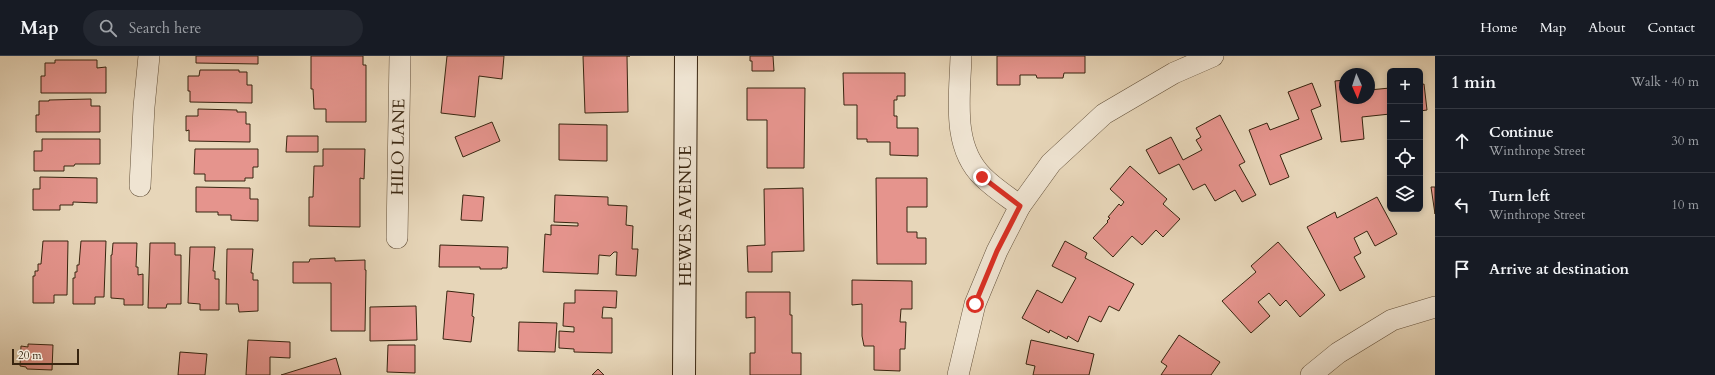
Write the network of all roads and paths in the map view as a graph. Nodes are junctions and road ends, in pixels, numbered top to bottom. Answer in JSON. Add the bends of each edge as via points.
{"nodes":[{"id":1,"x":148,"y":56,"type":"edge"},
{"id":2,"x":400,"y":56,"type":"edge"},
{"id":3,"x":686,"y":56,"type":"edge"},
{"id":4,"x":961,"y":56,"type":"edge"},
{"id":5,"x":1213,"y":56,"type":"edge"},
{"id":6,"x":140,"y":186,"type":"dead end"},
{"id":7,"x":1020,"y":206,"type":"junction"},
{"id":8,"x":397,"y":238,"type":"dead end"},
{"id":9,"x":1435,"y":307,"type":"edge"},
{"id":10,"x":684,"y":375,"type":"edge"},
{"id":11,"x":958,"y":375,"type":"edge"},
{"id":12,"x":1311,"y":375,"type":"edge"}],
"edges":[{"from":1,"to":6,"type":"street"},
{"from":2,"to":8,"type":"street","name":"HILO LANE"},
{"from":3,"to":10,"type":"street","name":"HEWES AVENUE"},
{"from":4,"to":7,"type":"street","via":[[960,129],[968,156],[982,177]]},
{"from":5,"to":7,"type":"street","via":[[1174,73],[1104,114],[1051,163]]},
{"from":7,"to":11,"type":"street","via":[[997,251],[975,304]]},
{"from":9,"to":12,"type":"street","via":[[1392,320],[1338,353]]}]}
